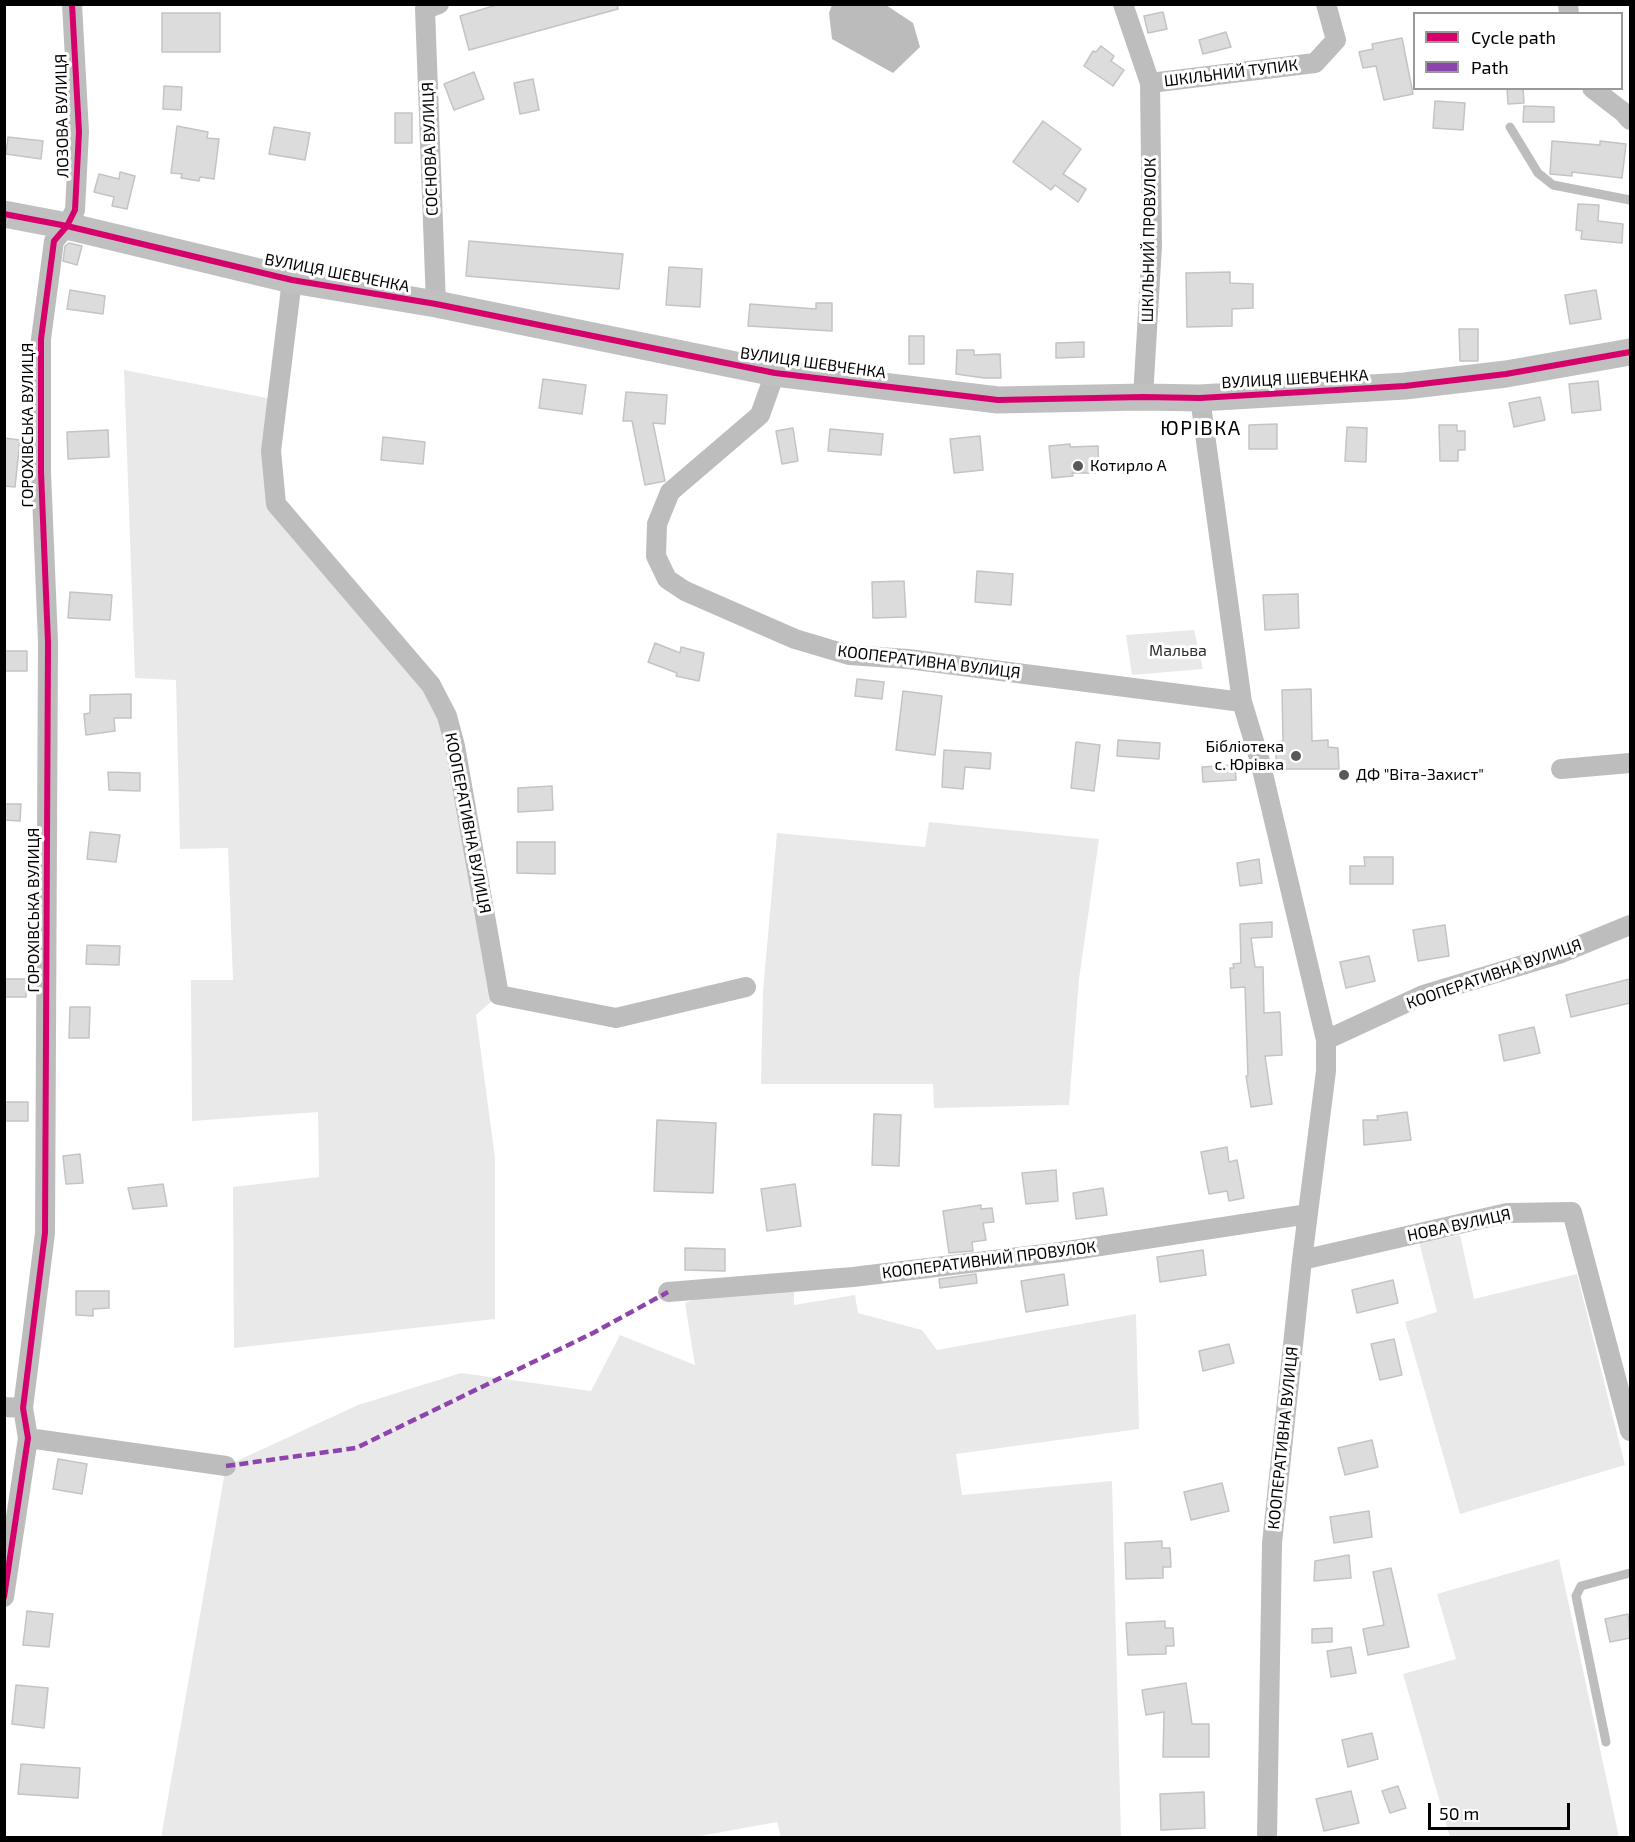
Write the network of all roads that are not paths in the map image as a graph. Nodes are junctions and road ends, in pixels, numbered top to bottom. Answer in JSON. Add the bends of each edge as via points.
{"nodes":[{"id":1,"x":72,"y":4,"type":"edge"},
{"id":2,"x":439,"y":4,"type":"edge"},
{"id":3,"x":1123,"y":4,"type":"edge"},
{"id":4,"x":1326,"y":4,"type":"edge"},
{"id":5,"x":1150,"y":83,"type":"junction"},
{"id":6,"x":1595,"y":90,"type":"edge"},
{"id":7,"x":1630,"y":120,"type":"edge"},
{"id":8,"x":1510,"y":126,"type":"dead end"},
{"id":9,"x":1630,"y":200,"type":"edge"},
{"id":10,"x":4,"y":214,"type":"edge"},
{"id":11,"x":67,"y":226,"type":"junction"},
{"id":12,"x":292,"y":280,"type":"junction"},
{"id":13,"x":436,"y":304,"type":"junction"},
{"id":14,"x":1630,"y":352,"type":"edge"},
{"id":15,"x":775,"y":373,"type":"junction"},
{"id":16,"x":1143,"y":397,"type":"junction"},
{"id":17,"x":1200,"y":398,"type":"junction"},
{"id":18,"x":1242,"y":702,"type":"junction"},
{"id":19,"x":1630,"y":763,"type":"edge"},
{"id":20,"x":1561,"y":769,"type":"dead end"},
{"id":21,"x":1630,"y":925,"type":"edge"},
{"id":22,"x":746,"y":987,"type":"dead end"},
{"id":23,"x":1326,"y":1040,"type":"junction"},
{"id":24,"x":1308,"y":1214,"type":"junction"},
{"id":25,"x":1302,"y":1260,"type":"junction"},
{"id":26,"x":668,"y":1292,"type":"dead end"},
{"id":27,"x":14,"y":1407,"type":"edge"},
{"id":28,"x":1630,"y":1431,"type":"edge"},
{"id":29,"x":28,"y":1438,"type":"junction"},
{"id":30,"x":226,"y":1466,"type":"dead end"},
{"id":31,"x":1630,"y":1573,"type":"edge"},
{"id":32,"x":4,"y":1597,"type":"edge"},
{"id":33,"x":1606,"y":1742,"type":"dead end"},
{"id":34,"x":1267,"y":1838,"type":"edge"}],
"edges":[{"from":1,"to":11,"type":"street","name":"ЛОЗОВА ВУЛИЦЯ","via":[[79,132],[75,210]]},
{"from":2,"to":13,"type":"street","name":"СОСНОВА ВУЛИЦЯ","via":[[425,9]]},
{"from":3,"to":5,"type":"street","name":"ШКІЛЬНИЙ ПРОВУЛОК"},
{"from":4,"to":5,"type":"street","name":"ШКІЛЬНИЙ ТУПИК","via":[[1336,40],[1315,63]]},
{"from":5,"to":16,"type":"street","name":"ШКІЛЬНИЙ ПРОВУЛОК","via":[[1152,246]]},
{"from":6,"to":7,"type":"street"},
{"from":8,"to":9,"type":"lane","via":[[1538,173],[1553,185]]},
{"from":10,"to":11,"type":"street","name":"ВУЛИЦЯ ШЕВЧЕНКА"},
{"from":11,"to":12,"type":"street","name":"ВУЛИЦЯ ШЕВЧЕНКА"},
{"from":11,"to":27,"type":"street","name":"ГОРОХІВСЬКА ВУЛИЦЯ","via":[[54,242],[41,339],[41,472],[48,642],[45,1233]]},
{"from":12,"to":13,"type":"street","name":"ВУЛИЦЯ ШЕВЧЕНКА"},
{"from":12,"to":22,"type":"street","name":"КООПЕРАТИВНА ВУЛИЦЯ","via":[[271,451],[276,504],[430,685],[447,716],[499,994],[616,1018]]},
{"from":13,"to":15,"type":"street","name":"ВУЛИЦЯ ШЕВЧЕНКА"},
{"from":14,"to":17,"type":"street","name":"ВУЛИЦЯ ШЕВЧЕНКА","via":[[1506,374],[1405,386]]},
{"from":15,"to":16,"type":"street","name":"ВУЛИЦЯ ШЕВЧЕНКА","via":[[998,400]]},
{"from":15,"to":18,"type":"street","name":"КООПЕРАТИВНА ВУЛИЦЯ","via":[[760,415],[670,492],[657,524],[656,556],[667,579],[685,591],[795,639],[849,655],[908,659]]},
{"from":16,"to":17,"type":"street","name":"ВУЛИЦЯ ШЕВЧЕНКА"},
{"from":17,"to":18,"type":"street","name":"КООПЕРАТИВНА ВУЛИЦЯ"},
{"from":18,"to":23,"type":"street","name":"КООПЕРАТИВНА ВУЛИЦЯ","via":[[1260,761]]},
{"from":19,"to":20,"type":"street"},
{"from":21,"to":23,"type":"street","name":"КООПЕРАТИВНА ВУЛИЦЯ","via":[[1560,954],[1423,995]]},
{"from":23,"to":24,"type":"street","name":"КООПЕРАТИВНА ВУЛИЦЯ","via":[[1326,1071]]},
{"from":24,"to":25,"type":"street","name":"КООПЕРАТИВНА ВУЛИЦЯ"},
{"from":24,"to":26,"type":"street","name":"КООПЕРАТИВНИЙ ПРОВУЛОК","via":[[1061,1252],[853,1277]]},
{"from":25,"to":28,"type":"street","name":"НОВА ВУЛИЦЯ","via":[[1507,1213],[1572,1212]]},
{"from":25,"to":34,"type":"street","name":"КООПЕРАТИВНА ВУЛИЦЯ","via":[[1272,1543]]},
{"from":27,"to":29,"type":"street","name":"ГОРОХІВСЬКА ВУЛИЦЯ"},
{"from":29,"to":30,"type":"street"},
{"from":29,"to":32,"type":"street","name":"ГОРОХІВСЬКА ВУЛИЦЯ"},
{"from":31,"to":33,"type":"lane","via":[[1581,1586],[1576,1596]]}]}
